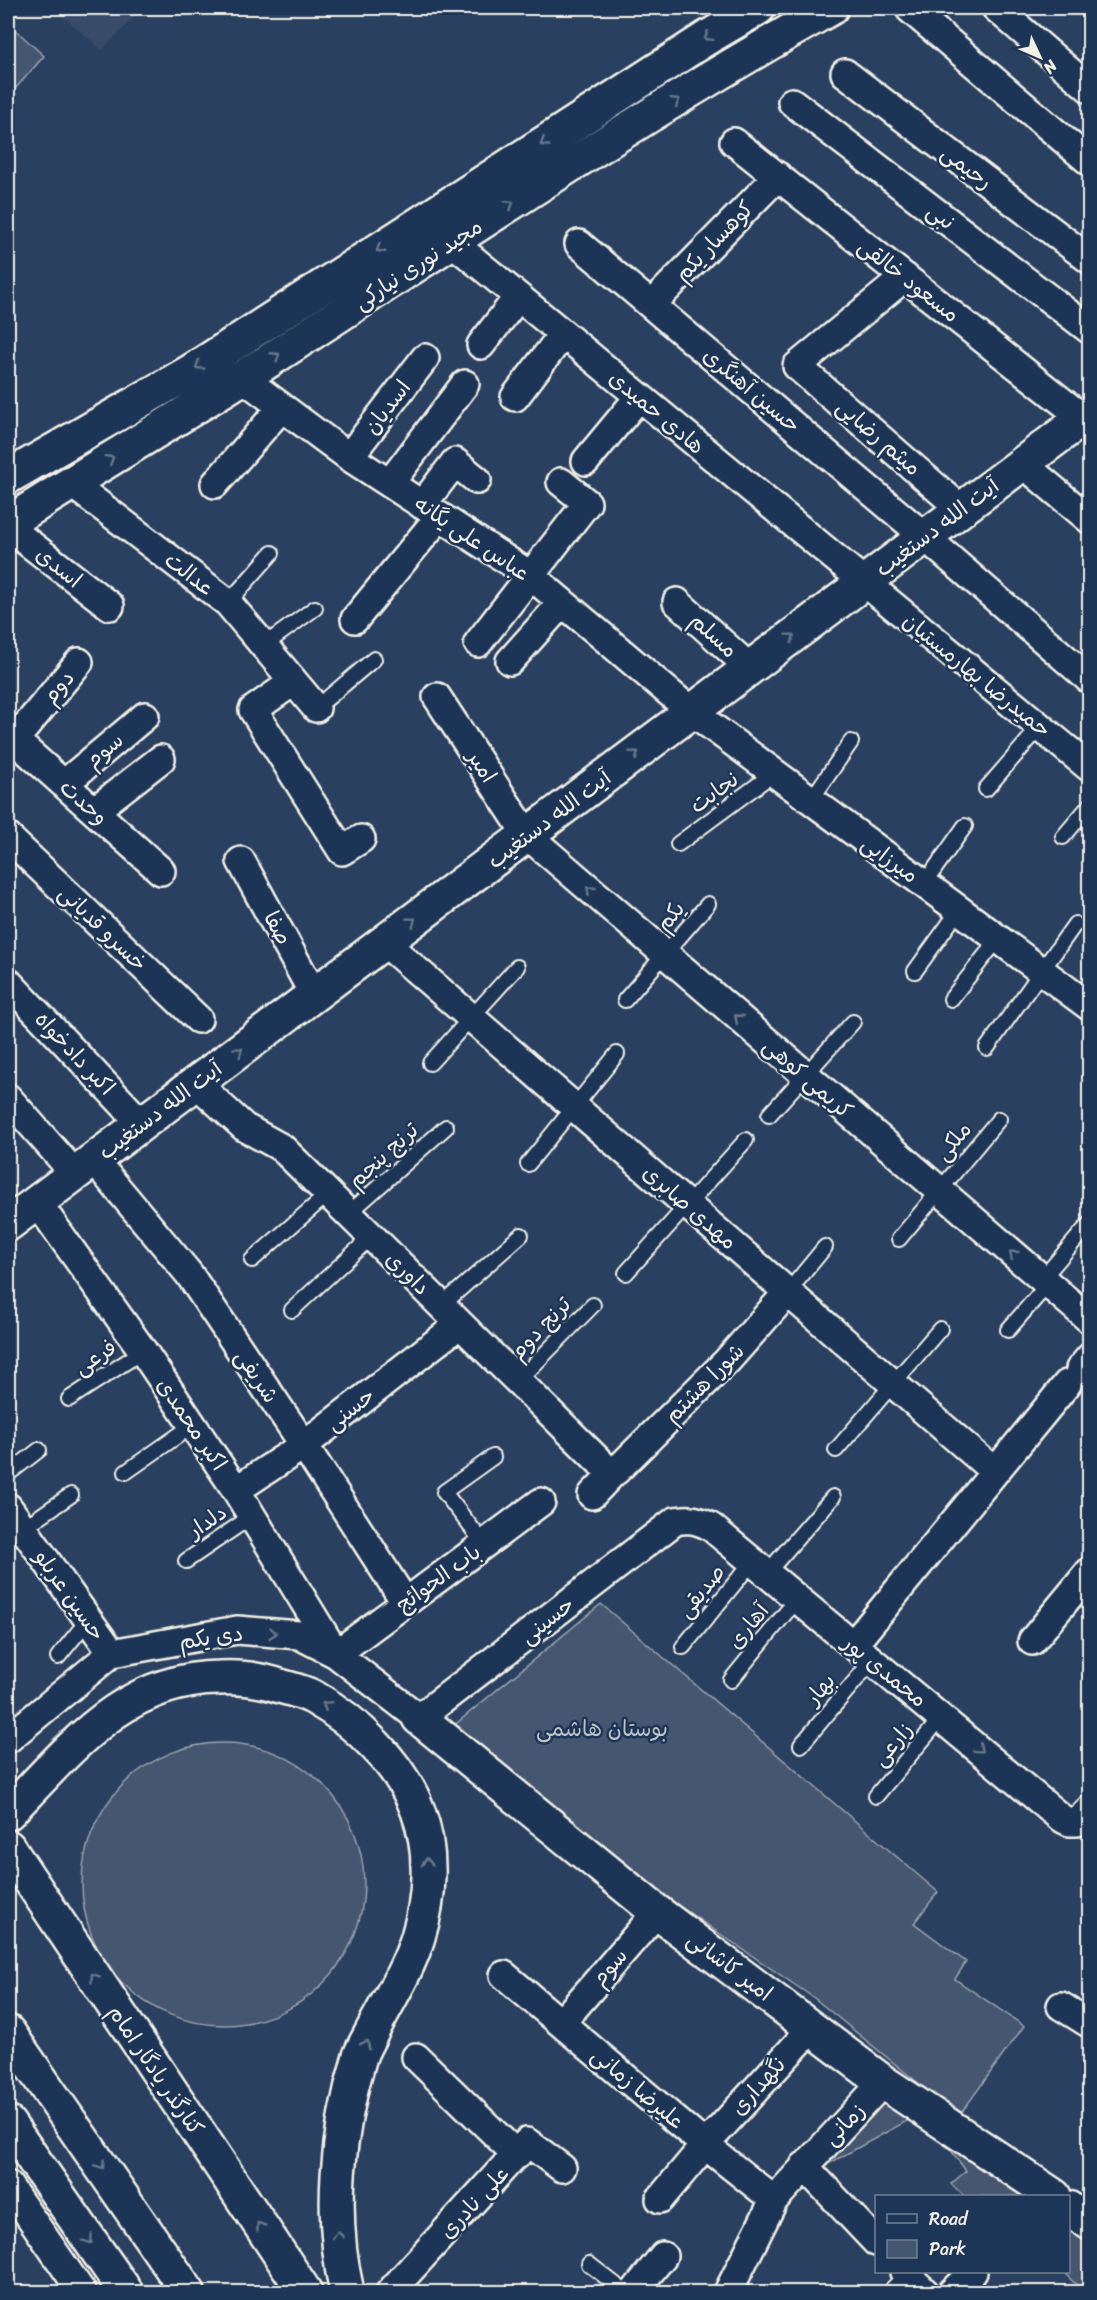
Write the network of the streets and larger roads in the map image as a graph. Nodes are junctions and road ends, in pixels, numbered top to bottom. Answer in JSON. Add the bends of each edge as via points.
{"nodes":[{"id":1,"x":758,"y":8,"type":"edge"},
{"id":2,"x":831,"y":8,"type":"edge"},
{"id":3,"x":996,"y":8,"type":"edge"},
{"id":4,"x":910,"y":9,"type":"edge"},
{"id":5,"x":845,"y":73,"type":"dead end"},
{"id":6,"x":1089,"y":89,"type":"edge"},
{"id":7,"x":792,"y":102,"type":"dead end"},
{"id":8,"x":734,"y":142,"type":"dead end"},
{"id":9,"x":1089,"y":162,"type":"edge"},
{"id":10,"x":778,"y":176,"type":"junction"},
{"id":11,"x":432,"y":216,"type":"junction"},
{"id":12,"x":452,"y":242,"type":"junction"},
{"id":13,"x":579,"y":244,"type":"dead end"},
{"id":14,"x":1089,"y":260,"type":"edge"},
{"id":15,"x":905,"y":278,"type":"junction"},
{"id":16,"x":518,"y":297,"type":"junction"},
{"id":17,"x":651,"y":305,"type":"junction"},
{"id":18,"x":1089,"y":330,"type":"edge"},
{"id":19,"x":563,"y":334,"type":"junction"},
{"id":20,"x":481,"y":345,"type":"dead end"},
{"id":21,"x":425,"y":358,"type":"dead end"},
{"id":22,"x":243,"y":378,"type":"junction"},
{"id":23,"x":465,"y":384,"type":"dead end"},
{"id":24,"x":515,"y":397,"type":"dead end"},
{"id":25,"x":639,"y":397,"type":"junction"},
{"id":26,"x":282,"y":407,"type":"junction"},
{"id":27,"x":1086,"y":416,"type":"edge"},
{"id":28,"x":350,"y":457,"type":"junction"},
{"id":29,"x":586,"y":461,"type":"dead end"},
{"id":30,"x":1022,"y":463,"type":"junction"},
{"id":31,"x":8,"y":477,"type":"edge"},
{"id":32,"x":477,"y":480,"type":"dead end"},
{"id":33,"x":71,"y":483,"type":"junction"},
{"id":34,"x":390,"y":483,"type":"junction"},
{"id":35,"x":561,"y":483,"type":"dead end"},
{"id":36,"x":215,"y":484,"type":"dead end"},
{"id":37,"x":961,"y":509,"type":"junction"},
{"id":38,"x":430,"y":511,"type":"junction"},
{"id":39,"x":1089,"y":520,"type":"edge"},
{"id":40,"x":8,"y":525,"type":"edge"},
{"id":41,"x":924,"y":536,"type":"junction"},
{"id":42,"x":530,"y":576,"type":"junction"},
{"id":43,"x":863,"y":582,"type":"junction"},
{"id":44,"x":677,"y":602,"type":"dead end"},
{"id":45,"x":562,"y":603,"type":"junction"},
{"id":46,"x":110,"y":606,"type":"dead end"},
{"id":47,"x":355,"y":619,"type":"dead end"},
{"id":48,"x":478,"y":643,"type":"dead end"},
{"id":49,"x":510,"y":661,"type":"dead end"},
{"id":50,"x":79,"y":662,"type":"dead end"},
{"id":51,"x":750,"y":668,"type":"junction"},
{"id":52,"x":1089,"y":680,"type":"edge"},
{"id":53,"x":293,"y":682,"type":"junction"},
{"id":54,"x":437,"y":697,"type":"dead end"},
{"id":55,"x":316,"y":708,"type":"road end"},
{"id":56,"x":691,"y":711,"type":"junction"},
{"id":57,"x":145,"y":716,"type":"dead end"},
{"id":58,"x":10,"y":741,"type":"edge"},
{"id":59,"x":161,"y":759,"type":"dead end"},
{"id":60,"x":1089,"y":768,"type":"edge"},
{"id":61,"x":64,"y":784,"type":"junction"},
{"id":62,"x":94,"y":811,"type":"junction"},
{"id":63,"x":527,"y":835,"type":"junction"},
{"id":64,"x":8,"y":837,"type":"edge"},
{"id":65,"x":361,"y":839,"type":"dead end"},
{"id":66,"x":241,"y":861,"type":"dead end"},
{"id":67,"x":161,"y":871,"type":"dead end"},
{"id":68,"x":384,"y":942,"type":"junction"},
{"id":69,"x":8,"y":982,"type":"edge"},
{"id":70,"x":314,"y":995,"type":"junction"},
{"id":71,"x":1089,"y":1007,"type":"edge"},
{"id":72,"x":198,"y":1019,"type":"dead end"},
{"id":73,"x":196,"y":1083,"type":"junction"},
{"id":74,"x":8,"y":1098,"type":"edge"},
{"id":75,"x":142,"y":1124,"type":"junction"},
{"id":76,"x":85,"y":1167,"type":"junction"},
{"id":77,"x":37,"y":1202,"type":"junction"},
{"id":78,"x":8,"y":1224,"type":"edge"},
{"id":79,"x":788,"y":1292,"type":"junction"},
{"id":80,"x":451,"y":1315,"type":"junction"},
{"id":81,"x":1089,"y":1320,"type":"edge"},
{"id":82,"x":1079,"y":1370,"type":"edge"},
{"id":83,"x":304,"y":1445,"type":"junction"},
{"id":84,"x":614,"y":1472,"type":"junction"},
{"id":85,"x":995,"y":1472,"type":"junction"},
{"id":86,"x":236,"y":1490,"type":"junction"},
{"id":87,"x":592,"y":1495,"type":"dead end"},
{"id":88,"x":541,"y":1502,"type":"dead end"},
{"id":89,"x":8,"y":1507,"type":"edge"},
{"id":90,"x":675,"y":1521,"type":"joint"},
{"id":91,"x":1089,"y":1571,"type":"edge"},
{"id":92,"x":405,"y":1602,"type":"junction"},
{"id":93,"x":1032,"y":1641,"type":"dead end"},
{"id":94,"x":112,"y":1653,"type":"junction"},
{"id":95,"x":862,"y":1653,"type":"junction"},
{"id":96,"x":336,"y":1654,"type":"junction"},
{"id":97,"x":419,"y":1718,"type":"junction"},
{"id":98,"x":8,"y":1739,"type":"edge"},
{"id":99,"x":1089,"y":1809,"type":"edge"},
{"id":100,"x":8,"y":1813,"type":"edge"},
{"id":101,"x":8,"y":1847,"type":"edge"},
{"id":102,"x":657,"y":1912,"type":"junction"},
{"id":103,"x":504,"y":1975,"type":"dead end"},
{"id":104,"x":1061,"y":2006,"type":"dead end"},
{"id":105,"x":561,"y":2023,"type":"junction"},
{"id":106,"x":1089,"y":2024,"type":"edge"},
{"id":107,"x":812,"y":2028,"type":"junction"},
{"id":108,"x":8,"y":2032,"type":"edge"},
{"id":109,"x":416,"y":2057,"type":"dead end"},
{"id":110,"x":8,"y":2075,"type":"edge"},
{"id":111,"x":883,"y":2082,"type":"junction"},
{"id":112,"x":8,"y":2123,"type":"edge"},
{"id":113,"x":72,"y":2123,"type":"junction"},
{"id":114,"x":705,"y":2145,"type":"junction"},
{"id":115,"x":517,"y":2155,"type":"junction"},
{"id":116,"x":804,"y":2166,"type":"junction"},
{"id":117,"x":562,"y":2168,"type":"dead end"},
{"id":118,"x":8,"y":2185,"type":"edge"},
{"id":119,"x":1049,"y":2195,"type":"edge"},
{"id":120,"x":660,"y":2199,"type":"dead end"},
{"id":121,"x":774,"y":2200,"type":"junction"},
{"id":122,"x":1070,"y":2210,"type":"edge"},
{"id":123,"x":1089,"y":2223,"type":"edge"},
{"id":124,"x":875,"y":2241,"type":"edge"},
{"id":125,"x":663,"y":2256,"type":"dead end"},
{"id":126,"x":971,"y":2273,"type":"edge"},
{"id":127,"x":82,"y":2292,"type":"edge"},
{"id":128,"x":126,"y":2292,"type":"edge"},
{"id":129,"x":188,"y":2292,"type":"edge"},
{"id":130,"x":305,"y":2292,"type":"edge"},
{"id":131,"x":347,"y":2292,"type":"edge"},
{"id":132,"x":390,"y":2292,"type":"edge"},
{"id":133,"x":634,"y":2292,"type":"edge"},
{"id":134,"x":728,"y":2292,"type":"edge"},
{"id":135,"x":952,"y":2292,"type":"edge"}],
"edges":[{"from":1,"to":11,"type":"main road","name":"مجید نوری نیارکی","one_way":true},
{"from":12,"to":2,"type":"main road","name":"مجید نوری نیارکی","one_way":true,"via":[[692,90]]},
{"from":3,"to":6,"type":"street"},
{"from":4,"to":9,"type":"street"},
{"from":5,"to":14,"type":"street","name":"رحیمی"},
{"from":7,"to":18,"type":"street","name":"نبی"},
{"from":8,"to":10,"type":"street","name":"مسعود خالقی"},
{"from":10,"to":15,"type":"street","name":"مسعود خالقی"},
{"from":10,"to":17,"type":"street","name":"کوهسار یکم"},
{"from":11,"to":12,"type":"main road"},
{"from":11,"to":31,"type":"main road","name":"مجید نوری نیارکی","one_way":true,"via":[[190,372]]},
{"from":12,"to":16,"type":"street","name":"هادی حمیدی"},
{"from":22,"to":12,"type":"main road","name":"مجید نوری نیارکی","one_way":true},
{"from":13,"to":17,"type":"street","name":"حسین آهنگری"},
{"from":15,"to":27,"type":"street","name":"مسعود خالقی"},
{"from":15,"to":37,"type":"street","name":"میثم رضایی","via":[[797,366]]},
{"from":16,"to":19,"type":"street","name":"هادی حمیدی"},
{"from":16,"to":20,"type":"street"},
{"from":17,"to":41,"type":"street","name":"حسین آهنگری"},
{"from":19,"to":24,"type":"street"},
{"from":19,"to":25,"type":"street","name":"هادی حمیدی"},
{"from":21,"to":28,"type":"street","name":"اسدیان"},
{"from":22,"to":26,"type":"street","name":"عباس علی یگانه"},
{"from":33,"to":22,"type":"main road","name":"مجید نوری نیارکی","one_way":true},
{"from":23,"to":34,"type":"street"},
{"from":25,"to":29,"type":"street"},
{"from":25,"to":43,"type":"street","name":"هادی حمیدی"},
{"from":26,"to":28,"type":"street","name":"عباس علی یگانه"},
{"from":26,"to":36,"type":"street"},
{"from":27,"to":30,"type":"main road","name":"آیت الله دستغیب"},
{"from":28,"to":34,"type":"street","name":"عباس علی یگانه"},
{"from":30,"to":37,"type":"main road","name":"آیت الله دستغیب"},
{"from":30,"to":39,"type":"street"},
{"from":32,"to":38,"type":"street","via":[[455,462]]},
{"from":33,"to":40,"type":"main road","name":"مجید نوری نیارکی"},
{"from":33,"to":53,"type":"street","name":"عدالت","via":[[228,603]]},
{"from":34,"to":38,"type":"street","name":"عباس علی یگانه"},
{"from":35,"to":42,"type":"street","via":[[587,503]]},
{"from":37,"to":41,"type":"main road","name":"آیت الله دستغیب"},
{"from":38,"to":42,"type":"street","name":"عباس علی یگانه"},
{"from":38,"to":47,"type":"street"},
{"from":40,"to":46,"type":"street","name":"اسدی"},
{"from":41,"to":43,"type":"main road","name":"آیت الله دستغیب"},
{"from":41,"to":52,"type":"street","name":"حسین آهنگری"},
{"from":42,"to":45,"type":"street","name":"عباس علی یگانه"},
{"from":42,"to":48,"type":"street"},
{"from":51,"to":43,"type":"main road","name":"آیت الله دستغیب","one_way":true},
{"from":43,"to":60,"type":"street","name":"حمیدرضا بهارمستیان"},
{"from":44,"to":51,"type":"street","name":"مسلم"},
{"from":45,"to":49,"type":"street"},
{"from":45,"to":56,"type":"street","name":"عباس علی یگانه"},
{"from":50,"to":58,"type":"street","name":"دوم"},
{"from":51,"to":56,"type":"main road","name":"آیت الله دستغیب"},
{"from":53,"to":55,"type":"street","name":"عدالت"},
{"from":53,"to":65,"type":"street","via":[[253,710],[342,851]]},
{"from":54,"to":63,"type":"street","name":"امیر"},
{"from":63,"to":56,"type":"main road","name":"آیت الله دستغیب","one_way":true},
{"from":56,"to":71,"type":"street","name":"میرزایی"},
{"from":57,"to":61,"type":"street","name":"سوم"},
{"from":58,"to":61,"type":"street","name":"وحدت"},
{"from":59,"to":62,"type":"street"},
{"from":61,"to":62,"type":"street","name":"وحدت"},
{"from":62,"to":67,"type":"street","name":"وحدت"},
{"from":68,"to":63,"type":"main road","name":"آیت الله دستغیب","one_way":true},
{"from":81,"to":63,"type":"street","name":"کریمی کوهی","one_way":true},
{"from":64,"to":72,"type":"street","name":"خسرو قدیانی"},
{"from":66,"to":70,"type":"street","name":"صفا"},
{"from":68,"to":70,"type":"main road","name":"آیت الله دستغیب"},
{"from":68,"to":79,"type":"street","name":"مهدی صابری"},
{"from":69,"to":75,"type":"street","name":"اکبر دادخواه"},
{"from":73,"to":70,"type":"main road","name":"آیت الله دستغیب","one_way":true},
{"from":73,"to":75,"type":"main road","name":"آیت الله دستغیب"},
{"from":73,"to":80,"type":"street","name":"داوری","via":[[244,1127],[282,1148]]},
{"from":74,"to":76,"type":"street","name":"شریفی"},
{"from":75,"to":76,"type":"main road","name":"آیت الله دستغیب"},
{"from":76,"to":77,"type":"main road","name":"آیت الله دستغیب"},
{"from":76,"to":83,"type":"street","name":"شریفی","via":[[189,1274]]},
{"from":77,"to":78,"type":"main road","name":"آیت الله دستغیب"},
{"from":77,"to":86,"type":"street","name":"اکبر محمدی"},
{"from":79,"to":84,"type":"street","name":"شورا هشتم","via":[[727,1361]]},
{"from":79,"to":85,"type":"street","name":"مهدی صابری"},
{"from":80,"to":83,"type":"street","name":"حسنی"},
{"from":80,"to":84,"type":"street","name":"داوری"},
{"from":82,"to":85,"type":"street"},
{"from":83,"to":86,"type":"street","name":"حسنی"},
{"from":83,"to":92,"type":"street","name":"شریفی"},
{"from":84,"to":87,"type":"street","name":"شورا هشتم"},
{"from":85,"to":95,"type":"street"},
{"from":86,"to":96,"type":"street","name":"اکبر محمدی"},
{"from":88,"to":92,"type":"street","name":"باب الحوائج"},
{"from":89,"to":94,"type":"street","name":"حسین عربلو"},
{"from":90,"to":95,"type":"street","name":"محمدی پور","via":[[698,1520],[711,1527]]},
{"from":90,"to":97,"type":"street","name":"حسینی"},
{"from":91,"to":93,"type":"street"},
{"from":92,"to":96,"type":"street","name":"باب الحوائج"},
{"from":94,"to":96,"type":"street","name":"دی یکم","one_way":true,"via":[[237,1630],[299,1635]]},
{"from":94,"to":98,"type":"street","name":"دی یکم"},
{"from":95,"to":99,"type":"street","name":"محمدی پور","one_way":true,"via":[[1061,1818],[1077,1822]]},
{"from":96,"to":97,"type":"street","name":"دی یکم"},
{"from":97,"to":102,"type":"main road","name":"امیر کاشانی"},
{"from":131,"to":100,"type":"main road","one_way":true,"via":[[336,2218],[347,2107],[361,2053],[418,1938],[428,1894],[426,1848],[418,1811],[380,1749],[347,1718],[311,1696],[241,1677],[179,1682],[151,1690],[115,1710],[76,1743]]},
{"from":130,"to":101,"type":"main road","name":"کنارگذر یادگار امام","one_way":true},
{"from":102,"to":105,"type":"street","name":"سوم"},
{"from":102,"to":107,"type":"main road","name":"امیر کاشانی"},
{"from":103,"to":105,"type":"street","name":"علیرضا زمانی"},
{"from":104,"to":106,"type":"street"},
{"from":105,"to":114,"type":"street","name":"علیرضا زمانی"},
{"from":107,"to":111,"type":"main road","name":"امیر کاشانی"},
{"from":107,"to":114,"type":"street","name":"نگهداری"},
{"from":108,"to":113,"type":"main road"},
{"from":109,"to":115,"type":"street"},
{"from":110,"to":113,"type":"main road"},
{"from":111,"to":116,"type":"street","name":"زمانی"},
{"from":111,"to":119,"type":"main road","name":"امیر کاشانی"},
{"from":112,"to":128,"type":"main road","one_way":true},
{"from":113,"to":129,"type":"main road","one_way":true},
{"from":114,"to":120,"type":"street","name":"نگهداری"},
{"from":114,"to":121,"type":"street","name":"علیرضا زمانی"},
{"from":115,"to":117,"type":"street","name":"علی نادری","via":[[527,2142]]},
{"from":115,"to":132,"type":"street","name":"علی نادری"},
{"from":116,"to":121,"type":"street","name":"زمانی"},
{"from":116,"to":124,"type":"street"},
{"from":118,"to":127,"type":"street"},
{"from":121,"to":134,"type":"street","name":"زمانی"},
{"from":122,"to":123,"type":"main road","name":"امیر کاشانی"},
{"from":125,"to":133,"type":"street"},
{"from":126,"to":135,"type":"street"}]}
